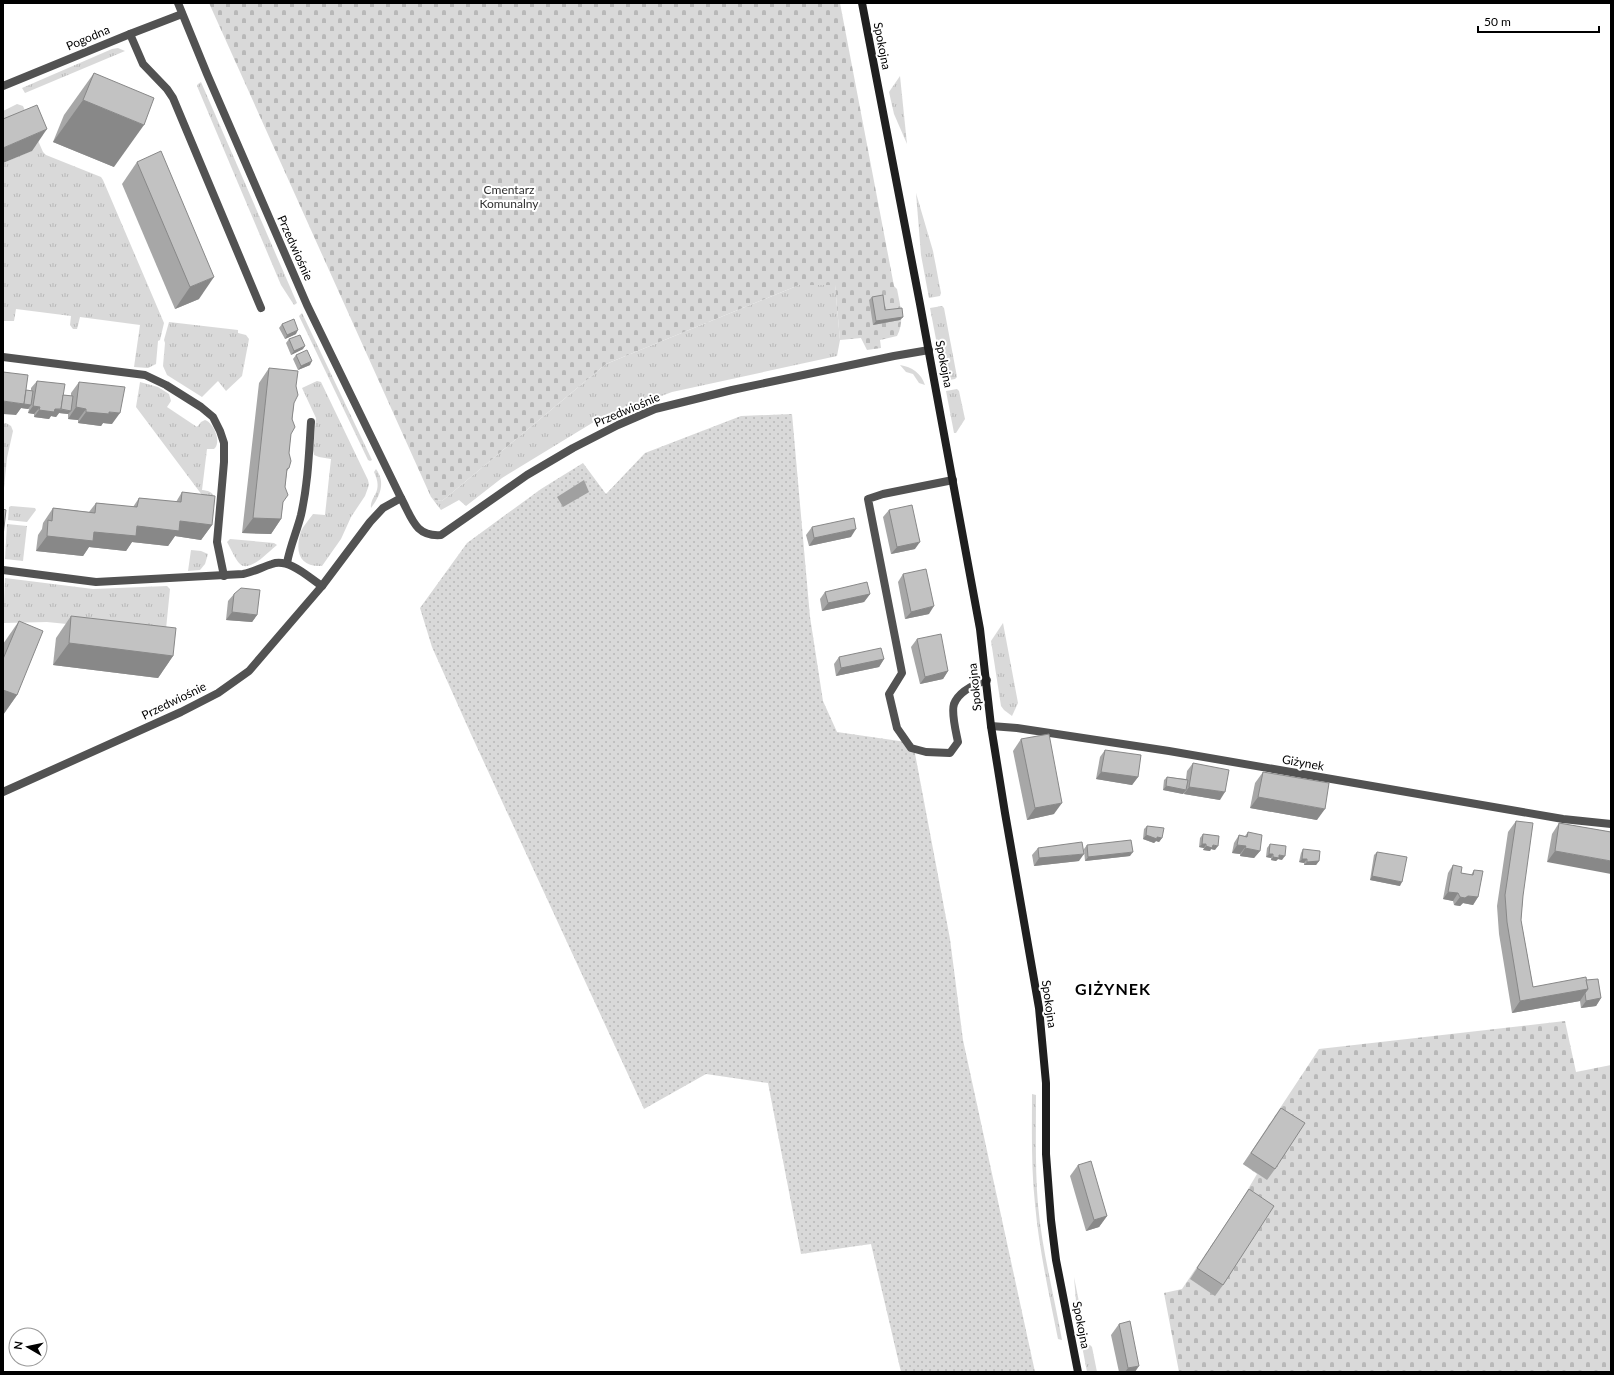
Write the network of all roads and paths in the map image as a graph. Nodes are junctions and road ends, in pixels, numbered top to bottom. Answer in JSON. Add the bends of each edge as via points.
{"nodes":[{"id":1,"x":178,"y":3,"type":"edge"},
{"id":2,"x":862,"y":3,"type":"edge"},
{"id":3,"x":182,"y":14,"type":"junction"},
{"id":4,"x":130,"y":34,"type":"junction"},
{"id":5,"x":3,"y":86,"type":"edge"},
{"id":6,"x":261,"y":308,"type":"dead end"},
{"id":7,"x":929,"y":350,"type":"junction"},
{"id":8,"x":3,"y":356,"type":"edge"},
{"id":9,"x":311,"y":422,"type":"dead end"},
{"id":10,"x":953,"y":480,"type":"junction"},
{"id":11,"x":401,"y":498,"type":"junction"},
{"id":12,"x":287,"y":563,"type":"junction"},
{"id":13,"x":3,"y":570,"type":"edge"},
{"id":14,"x":224,"y":576,"type":"junction"},
{"id":15,"x":322,"y":586,"type":"junction"},
{"id":16,"x":986,"y":680,"type":"junction"},
{"id":17,"x":992,"y":726,"type":"junction"},
{"id":18,"x":3,"y":792,"type":"edge"},
{"id":19,"x":1611,"y":824,"type":"edge"},
{"id":20,"x":1078,"y":1372,"type":"edge"}],
"edges":[{"from":1,"to":3,"type":"street","name":"Przedwiośnie"},
{"from":2,"to":7,"type":"street","name":"Spokojna"},
{"from":3,"to":4,"type":"street","name":"Pogodna"},
{"from":3,"to":11,"type":"street","name":"Przedwiośnie","via":[[304,298]]},
{"from":4,"to":5,"type":"street","name":"Pogodna"},
{"from":4,"to":6,"type":"street","via":[[143,64],[173,98]]},
{"from":7,"to":10,"type":"street","name":"Spokojna"},
{"from":7,"to":11,"type":"street","name":"Przedwiośnie","via":[[732,390],[655,410],[573,448],[527,475],[441,535],[425,534],[417,527]]},
{"from":8,"to":14,"type":"street","via":[[145,374],[213,416],[224,443],[217,542]]},
{"from":9,"to":12,"type":"street","via":[[308,474],[301,515]]},
{"from":10,"to":16,"type":"street","name":"Spokojna","via":[[980,629]]},
{"from":10,"to":16,"type":"street","via":[[868,499],[902,673],[890,694],[897,728],[911,748],[926,752],[950,753],[958,742],[954,704],[974,685]]},
{"from":11,"to":15,"type":"street","name":"Przedwiośnie","via":[[383,508],[370,522]]},
{"from":12,"to":14,"type":"street","via":[[274,563],[255,572]]},
{"from":12,"to":15,"type":"street"},
{"from":13,"to":14,"type":"street","via":[[96,582]]},
{"from":15,"to":18,"type":"street","name":"Przedwiośnie","via":[[249,671],[218,693]]},
{"from":16,"to":17,"type":"street","name":"Spokojna"},
{"from":17,"to":19,"type":"street","name":"Giżynek","via":[[1169,751],[1563,819]]},
{"from":17,"to":20,"type":"street","name":"Spokojna","via":[[1039,1008],[1046,1083],[1046,1154],[1050,1213],[1056,1260]]}]}
